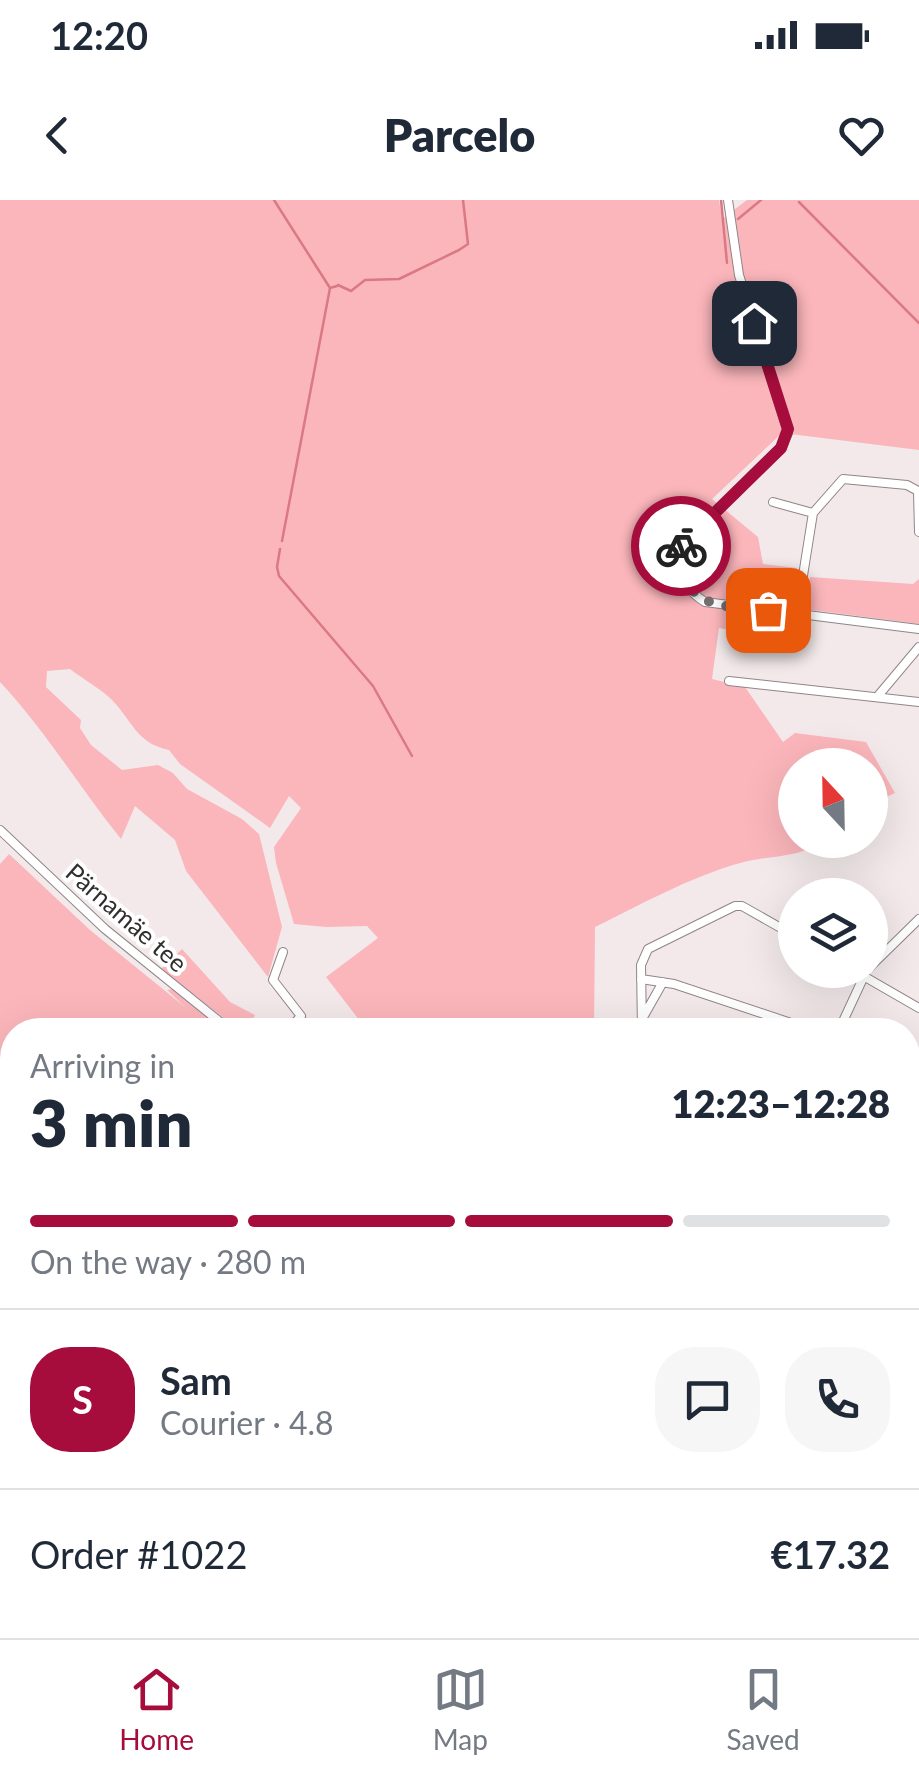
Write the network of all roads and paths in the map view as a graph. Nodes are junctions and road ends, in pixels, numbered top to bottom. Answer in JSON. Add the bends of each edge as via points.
{"nodes":[{"id":1,"x":728,"y":200,"type":"edge"},
{"id":2,"x":773,"y":502,"type":"dead end"},
{"id":3,"x":813,"y":513,"type":"junction"},
{"id":4,"x":919,"y":532,"type":"edge"},
{"id":5,"x":797,"y":613,"type":"junction"},
{"id":6,"x":919,"y":629,"type":"edge"},
{"id":7,"x":919,"y":647,"type":"edge"},
{"id":8,"x":730,"y":680,"type":"dead end"},
{"id":9,"x":876,"y":698,"type":"junction"},
{"id":10,"x":919,"y":702,"type":"edge"},
{"id":11,"x":0,"y":830,"type":"edge"},
{"id":12,"x":919,"y":919,"type":"edge"},
{"id":13,"x":778,"y":926,"type":"edge"},
{"id":14,"x":888,"y":950,"type":"edge"},
{"id":15,"x":282,"y":952,"type":"dead end"},
{"id":16,"x":641,"y":978,"type":"junction"},
{"id":17,"x":663,"y":982,"type":"junction"},
{"id":18,"x":888,"y":986,"type":"edge"},
{"id":19,"x":859,"y":988,"type":"edge"},
{"id":20,"x":919,"y":1008,"type":"edge"},
{"id":21,"x":215,"y":1018,"type":"edge"},
{"id":22,"x":299,"y":1018,"type":"edge"},
{"id":23,"x":642,"y":1018,"type":"edge"},
{"id":24,"x":643,"y":1018,"type":"edge"},
{"id":25,"x":775,"y":1018,"type":"edge"},
{"id":26,"x":844,"y":1018,"type":"edge"}],
"edges":[{"from":1,"to":5,"type":"street","via":[[739,274],[788,433],[781,448],[674,556],[676,568],[701,600]]},
{"from":2,"to":3,"type":"street"},
{"from":3,"to":4,"type":"street","via":[[842,479],[907,485],[918,491]]},
{"from":3,"to":5,"type":"street"},
{"from":5,"to":6,"type":"street"},
{"from":7,"to":9,"type":"street"},
{"from":8,"to":9,"type":"street"},
{"from":9,"to":10,"type":"street"},
{"from":11,"to":21,"type":"street","name":"Pärnamäe tee","via":[[105,929]]},
{"from":12,"to":14,"type":"street"},
{"from":13,"to":16,"type":"street","via":[[735,906],[648,949]]},
{"from":15,"to":22,"type":"street","via":[[274,980]]},
{"from":16,"to":17,"type":"street"},
{"from":16,"to":23,"type":"street"},
{"from":17,"to":24,"type":"street"},
{"from":17,"to":25,"type":"street"},
{"from":18,"to":20,"type":"street"},
{"from":19,"to":26,"type":"street"}]}
